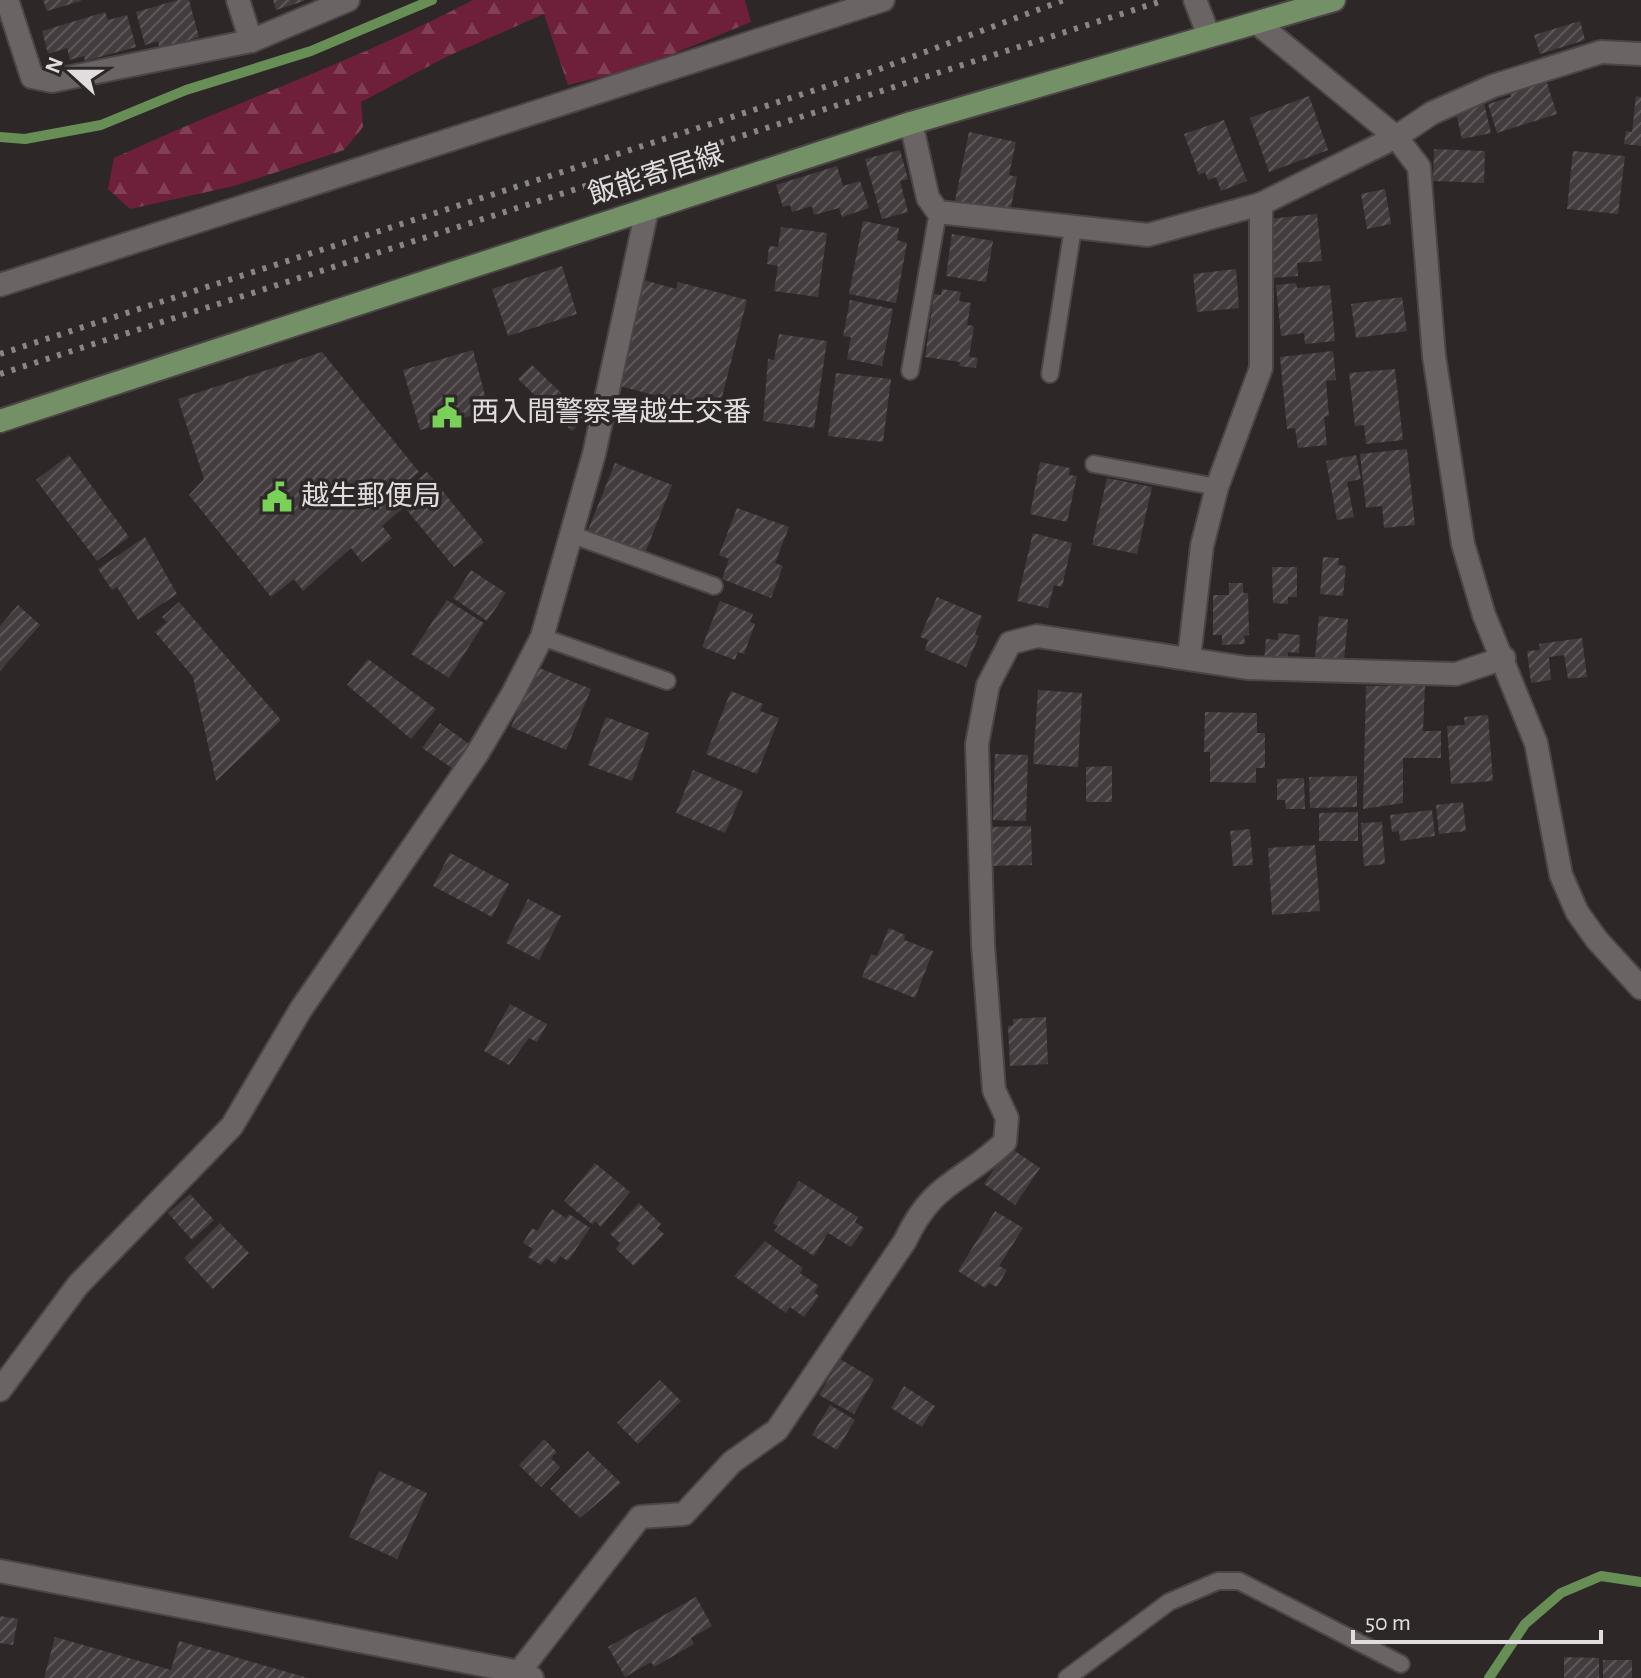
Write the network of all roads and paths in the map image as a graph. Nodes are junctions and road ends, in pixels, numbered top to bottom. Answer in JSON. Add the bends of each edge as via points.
{"nodes":[{"id":1,"x":7,"y":0,"type":"edge"},
{"id":2,"x":238,"y":0,"type":"edge"},
{"id":3,"x":348,"y":0,"type":"edge"},
{"id":4,"x":883,"y":0,"type":"edge"},
{"id":5,"x":1195,"y":0,"type":"edge"},
{"id":6,"x":1334,"y":0,"type":"edge"},
{"id":7,"x":1257,"y":23,"type":"junction"},
{"id":8,"x":1209,"y":36,"type":"junction"},
{"id":9,"x":251,"y":41,"type":"junction"},
{"id":10,"x":1641,"y":54,"type":"edge"},
{"id":11,"x":911,"y":123,"type":"junction"},
{"id":12,"x":1396,"y":137,"type":"junction"},
{"id":13,"x":1261,"y":204,"type":"junction"},
{"id":14,"x":647,"y":210,"type":"junction"},
{"id":15,"x":938,"y":212,"type":"junction"},
{"id":16,"x":1073,"y":228,"type":"junction"},
{"id":17,"x":0,"y":285,"type":"edge"},
{"id":18,"x":910,"y":371,"type":"dead end"},
{"id":19,"x":1050,"y":374,"type":"dead end"},
{"id":20,"x":0,"y":421,"type":"edge"},
{"id":21,"x":1094,"y":464,"type":"dead end"},
{"id":22,"x":1217,"y":487,"type":"junction"},
{"id":23,"x":570,"y":534,"type":"junction"},
{"id":24,"x":714,"y":586,"type":"dead end"},
{"id":25,"x":542,"y":637,"type":"junction"},
{"id":26,"x":1189,"y":658,"type":"junction"},
{"id":27,"x":1504,"y":658,"type":"junction"},
{"id":28,"x":667,"y":681,"type":"dead end"},
{"id":29,"x":1641,"y":988,"type":"edge"},
{"id":30,"x":0,"y":1390,"type":"edge"},
{"id":31,"x":0,"y":1571,"type":"edge"},
{"id":32,"x":1401,"y":1664,"type":"dead end"},
{"id":33,"x":476,"y":1671,"type":"edge"},
{"id":34,"x":526,"y":1675,"type":"edge"},
{"id":35,"x":1067,"y":1678,"type":"edge"}],
"edges":[{"from":1,"to":9,"type":"street","via":[[32,77],[52,81]]},
{"from":2,"to":9,"type":"street"},
{"from":3,"to":9,"type":"street"},
{"from":4,"to":17,"type":"street"},
{"from":5,"to":8,"type":"street"},
{"from":6,"to":7,"type":"main road","name":"飯能寄居線"},
{"from":7,"to":8,"type":"main road","name":"飯能寄居線"},
{"from":7,"to":12,"type":"street"},
{"from":8,"to":11,"type":"main road","name":"飯能寄居線"},
{"from":10,"to":12,"type":"street","via":[[1601,52],[1493,86],[1432,113]]},
{"from":11,"to":14,"type":"main road","name":"飯能寄居線"},
{"from":11,"to":15,"type":"street","via":[[928,198]]},
{"from":12,"to":13,"type":"street"},
{"from":12,"to":27,"type":"street","via":[[1419,167],[1434,356],[1463,544],[1484,615]]},
{"from":13,"to":16,"type":"street","via":[[1148,235]]},
{"from":13,"to":22,"type":"street","via":[[1261,368]]},
{"from":14,"to":20,"type":"main road","name":"飯能寄居線"},
{"from":14,"to":23,"type":"street","via":[[594,454]]},
{"from":15,"to":16,"type":"street"},
{"from":15,"to":18,"type":"lane"},
{"from":16,"to":19,"type":"lane"},
{"from":21,"to":22,"type":"lane"},
{"from":22,"to":26,"type":"street","via":[[1202,546]]},
{"from":23,"to":24,"type":"lane"},
{"from":23,"to":25,"type":"street"},
{"from":25,"to":28,"type":"lane"},
{"from":25,"to":30,"type":"street","via":[[477,754],[301,1009],[232,1126],[78,1285]]},
{"from":26,"to":27,"type":"street","via":[[1247,668],[1456,674]]},
{"from":26,"to":34,"type":"street","via":[[1037,636],[1010,643],[988,685],[977,744],[984,960],[994,1090],[1007,1118],[1005,1142],[919,1210],[905,1241],[777,1430],[732,1462],[684,1514],[640,1517]]},
{"from":27,"to":29,"type":"street","via":[[1536,743],[1561,875],[1577,912]]},
{"from":31,"to":33,"type":"street"},
{"from":32,"to":35,"type":"lane","via":[[1239,1581],[1218,1581],[1169,1602]]},
{"from":33,"to":34,"type":"street"}]}
